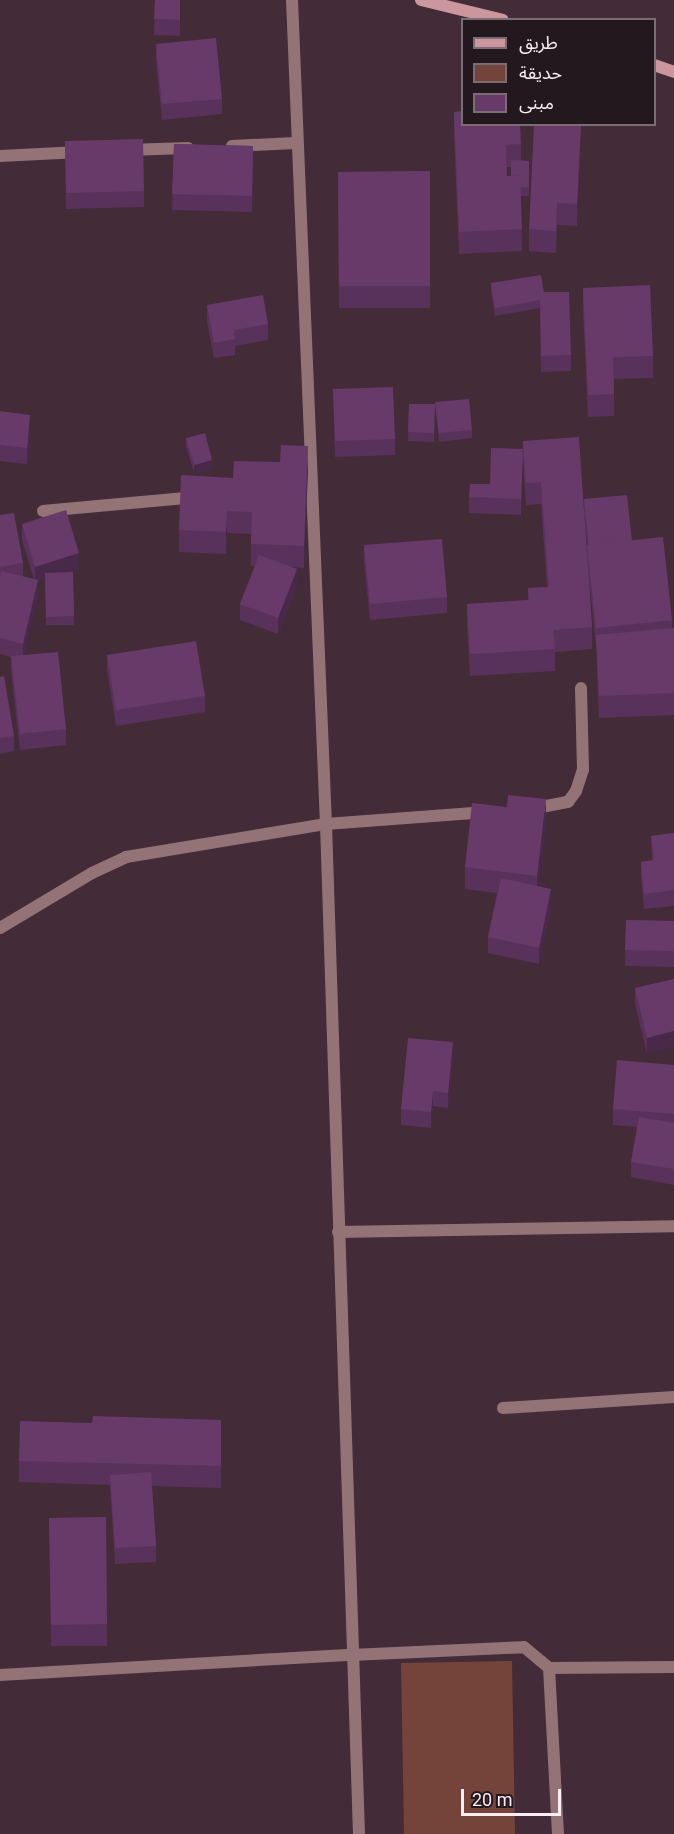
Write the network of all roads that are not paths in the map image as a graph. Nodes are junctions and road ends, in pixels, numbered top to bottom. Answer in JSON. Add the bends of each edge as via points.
{"nodes":[{"id":1,"x":291,"y":0,"type":"edge"},
{"id":2,"x":421,"y":0,"type":"edge"},
{"id":3,"x":495,"y":18,"type":"edge"},
{"id":4,"x":656,"y":66,"type":"edge"},
{"id":5,"x":674,"y":72,"type":"edge"},
{"id":6,"x":295,"y":143,"type":"junction"},
{"id":7,"x":118,"y":151,"type":"edge"},
{"id":8,"x":94,"y":152,"type":"edge"},
{"id":9,"x":0,"y":156,"type":"edge"},
{"id":10,"x":206,"y":496,"type":"edge"},
{"id":11,"x":43,"y":511,"type":"dead end"},
{"id":12,"x":581,"y":687,"type":"dead end"},
{"id":13,"x":520,"y":809,"type":"edge"},
{"id":14,"x":497,"y":811,"type":"edge"},
{"id":15,"x":326,"y":824,"type":"junction"},
{"id":16,"x":0,"y":928,"type":"edge"},
{"id":17,"x":674,"y":1226,"type":"edge"},
{"id":18,"x":338,"y":1232,"type":"junction"},
{"id":19,"x":674,"y":1398,"type":"edge"},
{"id":20,"x":503,"y":1408,"type":"dead end"},
{"id":21,"x":351,"y":1655,"type":"junction"},
{"id":22,"x":674,"y":1666,"type":"edge"},
{"id":23,"x":549,"y":1668,"type":"junction"},
{"id":24,"x":0,"y":1675,"type":"edge"},
{"id":25,"x":359,"y":1834,"type":"edge"},
{"id":26,"x":558,"y":1834,"type":"edge"}],
"edges":[{"from":1,"to":6,"type":"street"},
{"from":2,"to":3,"type":"main road"},
{"from":4,"to":5,"type":"main road"},
{"from":6,"to":7,"type":"street"},
{"from":6,"to":15,"type":"street","via":[[305,488]]},
{"from":8,"to":9,"type":"street"},
{"from":10,"to":11,"type":"street"},
{"from":12,"to":13,"type":"street","via":[[583,770],[576,791],[568,802],[554,807]]},
{"from":14,"to":15,"type":"street"},
{"from":15,"to":16,"type":"street","via":[[126,857]]},
{"from":15,"to":18,"type":"street"},
{"from":17,"to":18,"type":"street"},
{"from":18,"to":21,"type":"street"},
{"from":19,"to":20,"type":"street"},
{"from":21,"to":23,"type":"street","via":[[524,1647]]},
{"from":21,"to":24,"type":"street"},
{"from":21,"to":25,"type":"street"},
{"from":22,"to":23,"type":"street"},
{"from":23,"to":26,"type":"street"}]}
